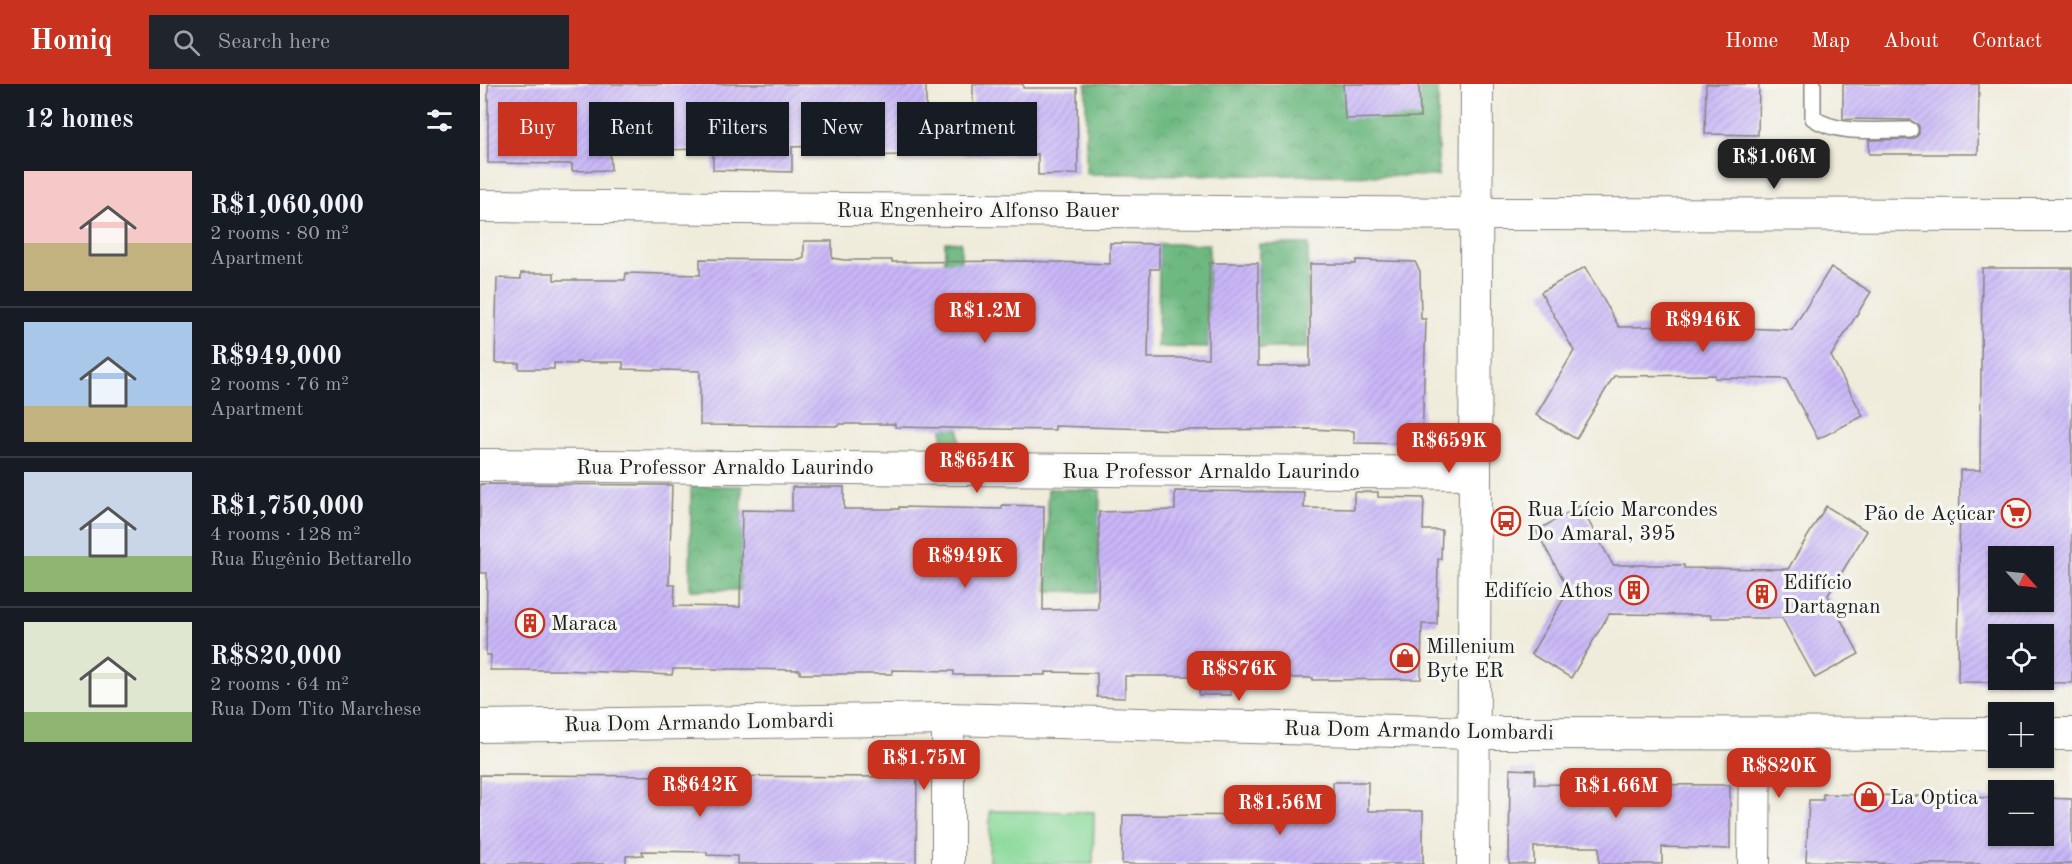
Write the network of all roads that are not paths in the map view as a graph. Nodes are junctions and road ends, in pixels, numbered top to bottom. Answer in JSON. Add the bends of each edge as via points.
{"nodes":[{"id":1,"x":1477,"y":84,"type":"edge"},
{"id":2,"x":1813,"y":84,"type":"edge"},
{"id":3,"x":1910,"y":130,"type":"dead end"},
{"id":4,"x":480,"y":206,"type":"edge"},
{"id":5,"x":1476,"y":214,"type":"junction"},
{"id":6,"x":2072,"y":215,"type":"edge"},
{"id":7,"x":480,"y":465,"type":"edge"},
{"id":8,"x":1474,"y":473,"type":"junction"},
{"id":9,"x":948,"y":719,"type":"junction"},
{"id":10,"x":480,"y":726,"type":"edge"},
{"id":11,"x":1474,"y":733,"type":"junction"},
{"id":12,"x":1755,"y":734,"type":"junction"},
{"id":13,"x":1988,"y":734,"type":"edge"},
{"id":14,"x":2054,"y":734,"type":"edge"},
{"id":15,"x":2072,"y":734,"type":"edge"},
{"id":16,"x":948,"y":864,"type":"edge"},
{"id":17,"x":1473,"y":864,"type":"edge"},
{"id":18,"x":1754,"y":864,"type":"edge"}],
"edges":[{"from":1,"to":5,"type":"street"},
{"from":2,"to":3,"type":"lane","via":[[1813,118],[1823,125],[1840,129]]},
{"from":4,"to":5,"type":"street","name":"Rua Engenheiro Alfonso Bauer"},
{"from":5,"to":6,"type":"street","name":"Rua Engenheiro Alfonso Bauer"},
{"from":5,"to":8,"type":"street"},
{"from":7,"to":8,"type":"street","name":"Rua Professor Arnaldo Laurindo"},
{"from":8,"to":11,"type":"street"},
{"from":9,"to":10,"type":"street","name":"Rua Dom Armando Lombardi"},
{"from":9,"to":11,"type":"street","name":"Rua Dom Armando Lombardi"},
{"from":9,"to":16,"type":"street"},
{"from":11,"to":12,"type":"street","name":"Rua Dom Armando Lombardi"},
{"from":11,"to":17,"type":"street"},
{"from":12,"to":13,"type":"street","name":"Rua Dom Armando Lombardi"},
{"from":12,"to":18,"type":"street"},
{"from":14,"to":15,"type":"street"}]}
